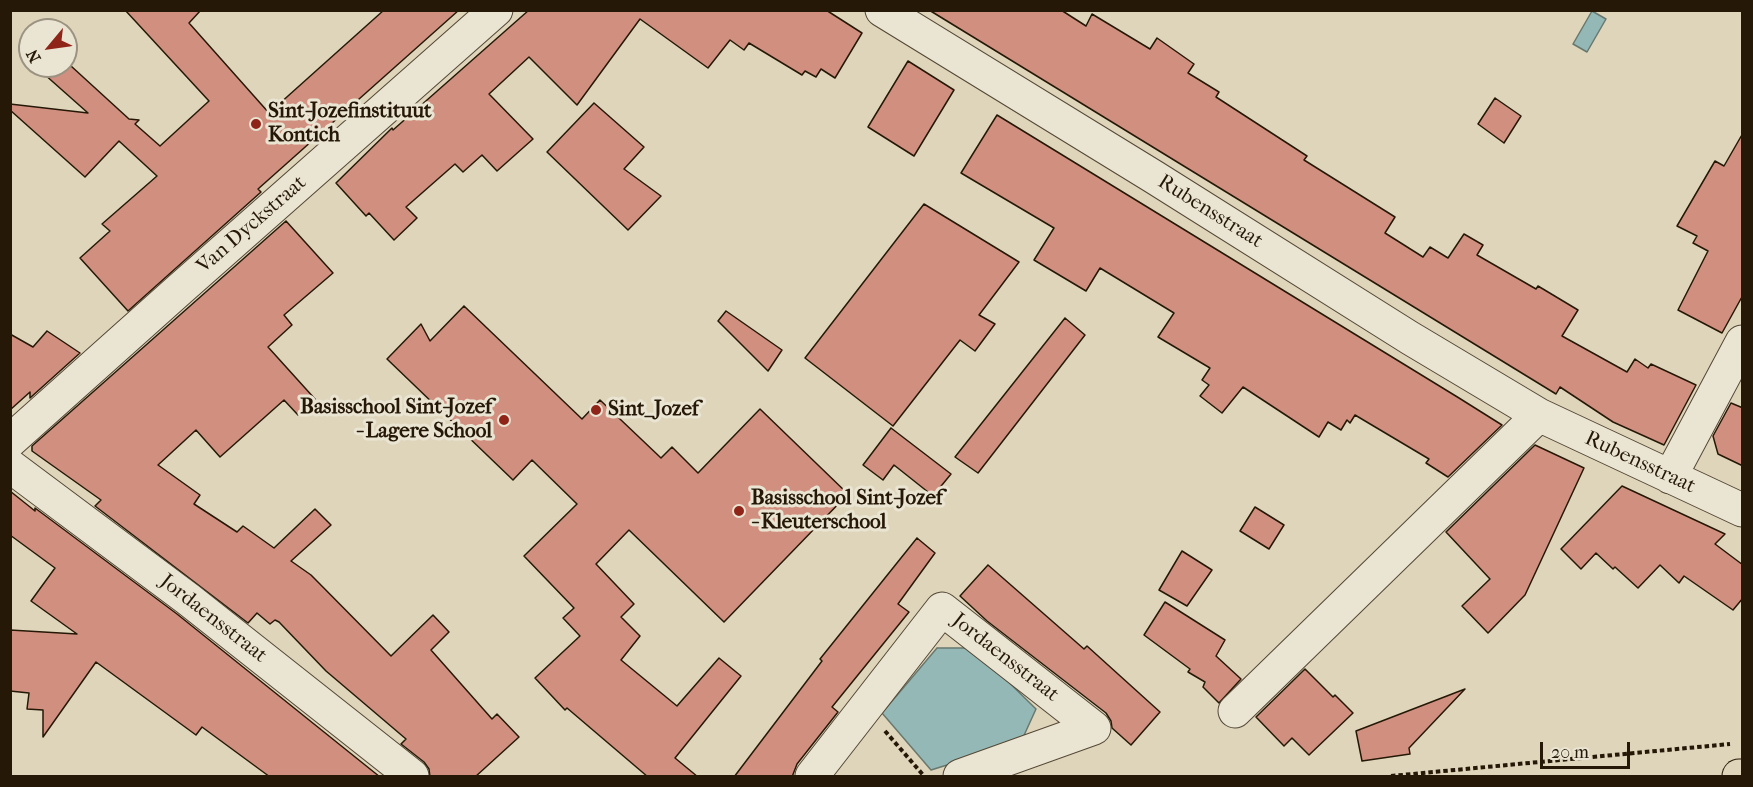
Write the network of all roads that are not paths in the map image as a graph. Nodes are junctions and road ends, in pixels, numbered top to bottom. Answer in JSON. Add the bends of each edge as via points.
{"nodes":[{"id":1,"x":496,"y":10,"type":"edge"},
{"id":2,"x":882,"y":10,"type":"edge"},
{"id":3,"x":1743,"y":342,"type":"edge"},
{"id":4,"x":1539,"y":415,"type":"junction"},
{"id":5,"x":10,"y":441,"type":"edge"},
{"id":6,"x":10,"y":466,"type":"edge"},
{"id":7,"x":1670,"y":477,"type":"junction"},
{"id":8,"x":1743,"y":510,"type":"edge"},
{"id":9,"x":1235,"y":711,"type":"dead end"},
{"id":10,"x":412,"y":777,"type":"edge"},
{"id":11,"x":812,"y":777,"type":"edge"},
{"id":12,"x":960,"y":777,"type":"edge"}],
"edges":[{"from":1,"to":5,"type":"street","name":"Van Dyckstraat"},
{"from":2,"to":4,"type":"street","name":"Rubensstraat"},
{"from":3,"to":7,"type":"street"},
{"from":4,"to":7,"type":"street","name":"Rubensstraat"},
{"from":4,"to":9,"type":"street"},
{"from":6,"to":10,"type":"street","name":"Jordaensstraat","via":[[188,599]]},
{"from":7,"to":8,"type":"street","name":"Rubensstraat"},
{"from":11,"to":12,"type":"street","name":"Jordaensstraat","via":[[942,609],[1094,728]]}]}
